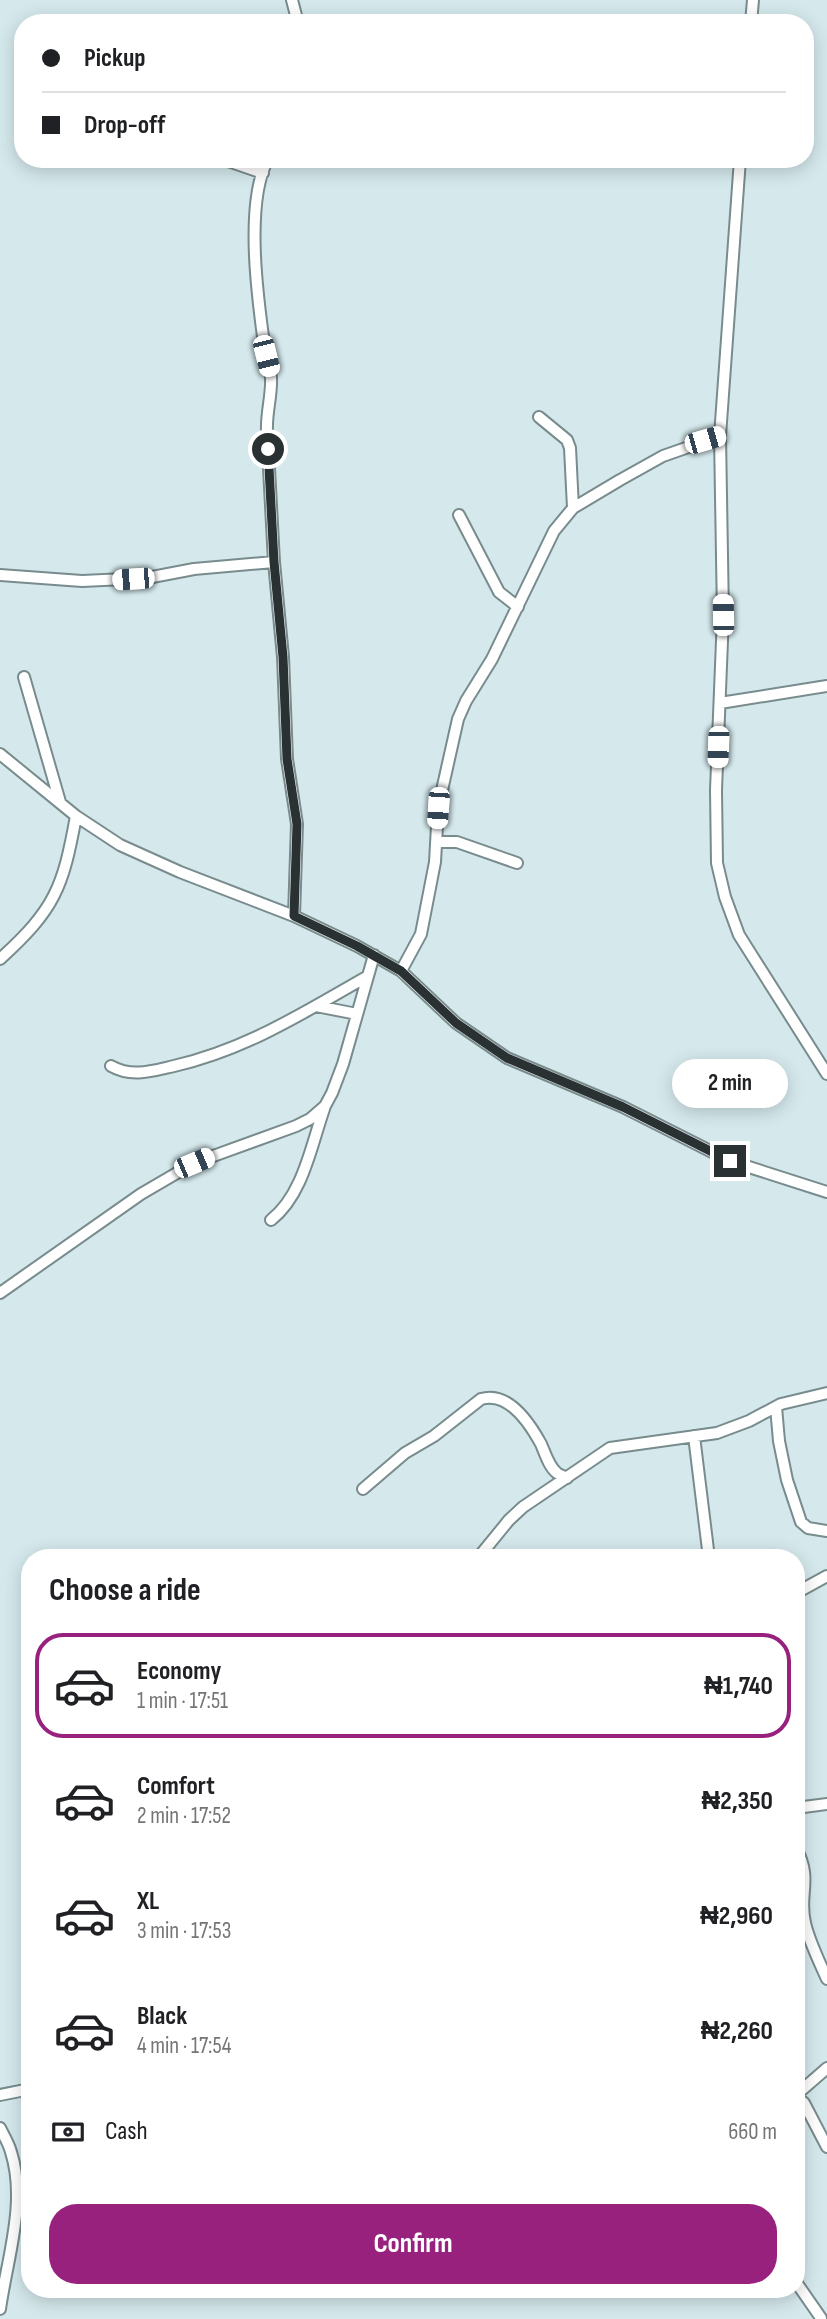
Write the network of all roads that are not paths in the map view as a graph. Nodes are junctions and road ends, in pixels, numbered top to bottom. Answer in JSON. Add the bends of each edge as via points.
{"nodes":[{"id":1,"x":248,"y":168,"type":"edge"},
{"id":2,"x":264,"y":168,"type":"edge"},
{"id":3,"x":739,"y":168,"type":"edge"},
{"id":4,"x":262,"y":173,"type":"junction"},
{"id":5,"x":539,"y":417,"type":"dead end"},
{"id":6,"x":720,"y":436,"type":"junction"},
{"id":7,"x":573,"y":508,"type":"junction"},
{"id":8,"x":460,"y":516,"type":"dead end"},
{"id":9,"x":274,"y":562,"type":"junction"},
{"id":10,"x":0,"y":575,"type":"edge"},
{"id":11,"x":518,"y":607,"type":"junction"},
{"id":12,"x":24,"y":677,"type":"dead end"},
{"id":13,"x":827,"y":686,"type":"edge"},
{"id":14,"x":720,"y":703,"type":"junction"},
{"id":15,"x":0,"y":754,"type":"edge"},
{"id":16,"x":60,"y":803,"type":"junction"},
{"id":17,"x":76,"y":816,"type":"junction"},
{"id":18,"x":436,"y":842,"type":"junction"},
{"id":19,"x":517,"y":863,"type":"dead end"},
{"id":20,"x":294,"y":916,"type":"junction"},
{"id":21,"x":374,"y":955,"type":"junction"},
{"id":22,"x":0,"y":959,"type":"edge"},
{"id":23,"x":401,"y":971,"type":"junction"},
{"id":24,"x":368,"y":976,"type":"junction"},
{"id":25,"x":316,"y":1006,"type":"junction"},
{"id":26,"x":357,"y":1014,"type":"junction"},
{"id":27,"x":111,"y":1066,"type":"dead end"},
{"id":28,"x":827,"y":1074,"type":"edge"},
{"id":29,"x":325,"y":1106,"type":"junction"},
{"id":30,"x":827,"y":1192,"type":"edge"},
{"id":31,"x":271,"y":1220,"type":"dead end"},
{"id":32,"x":0,"y":1293,"type":"edge"},
{"id":33,"x":827,"y":1393,"type":"edge"},
{"id":34,"x":776,"y":1407,"type":"junction"},
{"id":35,"x":694,"y":1436,"type":"junction"},
{"id":36,"x":566,"y":1478,"type":"junction"},
{"id":37,"x":363,"y":1489,"type":"dead end"},
{"id":38,"x":827,"y":1531,"type":"edge"},
{"id":39,"x":485,"y":1549,"type":"edge"},
{"id":40,"x":708,"y":1549,"type":"edge"},
{"id":41,"x":827,"y":1576,"type":"edge"},
{"id":42,"x":805,"y":1588,"type":"edge"},
{"id":43,"x":827,"y":1804,"type":"edge"},
{"id":44,"x":805,"y":1807,"type":"edge"},
{"id":45,"x":805,"y":1872,"type":"edge"},
{"id":46,"x":805,"y":1923,"type":"edge"},
{"id":47,"x":805,"y":1923,"type":"edge"},
{"id":48,"x":827,"y":1979,"type":"edge"},
{"id":49,"x":827,"y":2068,"type":"edge"},
{"id":50,"x":805,"y":2088,"type":"edge"},
{"id":51,"x":21,"y":2091,"type":"edge"},
{"id":52,"x":0,"y":2095,"type":"edge"},
{"id":53,"x":805,"y":2105,"type":"edge"},
{"id":54,"x":0,"y":2127,"type":"edge"},
{"id":55,"x":827,"y":2147,"type":"edge"},
{"id":56,"x":805,"y":2294,"type":"edge"},
{"id":57,"x":0,"y":2309,"type":"edge"},
{"id":58,"x":823,"y":2317,"type":"edge"}],
"edges":[{"from":1,"to":4,"type":"street"},
{"from":2,"to":4,"type":"street"},
{"from":3,"to":6,"type":"street"},
{"from":4,"to":9,"type":"street","via":[[254,237],[271,381],[266,413]]},
{"from":5,"to":7,"type":"street","via":[[567,440],[570,448]]},
{"from":6,"to":7,"type":"street","via":[[663,456]]},
{"from":6,"to":14,"type":"street"},
{"from":7,"to":11,"type":"street","via":[[554,531]]},
{"from":8,"to":11,"type":"street","via":[[499,592]]},
{"from":9,"to":10,"type":"street","via":[[94,581]]},
{"from":9,"to":20,"type":"street","via":[[287,759],[297,824]]},
{"from":11,"to":18,"type":"street","via":[[458,719],[438,808]]},
{"from":12,"to":16,"type":"street"},
{"from":13,"to":14,"type":"street"},
{"from":14,"to":28,"type":"street","via":[[717,863],[725,897],[739,935]]},
{"from":15,"to":16,"type":"street"},
{"from":16,"to":17,"type":"street"},
{"from":17,"to":20,"type":"street","via":[[120,845]]},
{"from":17,"to":22,"type":"street","via":[[57,893],[45,914]]},
{"from":18,"to":19,"type":"street","via":[[457,842]]},
{"from":18,"to":23,"type":"street","via":[[421,934]]},
{"from":20,"to":21,"type":"street"},
{"from":21,"to":23,"type":"street"},
{"from":21,"to":24,"type":"street"},
{"from":23,"to":30,"type":"street","via":[[456,1023],[507,1058],[623,1107],[730,1161]]},
{"from":24,"to":25,"type":"street"},
{"from":24,"to":26,"type":"street"},
{"from":25,"to":26,"type":"street"},
{"from":25,"to":27,"type":"street","via":[[237,1048],[204,1059],[134,1074]]},
{"from":26,"to":29,"type":"street"},
{"from":29,"to":31,"type":"street","via":[[293,1196]]},
{"from":29,"to":32,"type":"street","via":[[296,1126],[194,1163],[141,1194]]},
{"from":33,"to":34,"type":"street"},
{"from":34,"to":35,"type":"street","via":[[717,1433]]},
{"from":34,"to":38,"type":"street","via":[[779,1441],[801,1522]]},
{"from":35,"to":36,"type":"street","via":[[610,1448]]},
{"from":35,"to":40,"type":"street"},
{"from":36,"to":37,"type":"street","via":[[556,1473],[527,1423],[506,1401],[490,1396],[405,1453]]},
{"from":36,"to":39,"type":"street","via":[[523,1507]]},
{"from":41,"to":42,"type":"street"},
{"from":43,"to":44,"type":"street"},
{"from":45,"to":47,"type":"street"},
{"from":46,"to":48,"type":"street"},
{"from":49,"to":50,"type":"street"},
{"from":51,"to":52,"type":"street"},
{"from":53,"to":55,"type":"street"},
{"from":54,"to":57,"type":"street","via":[[11,2152],[17,2202]]},
{"from":56,"to":58,"type":"street"}]}
